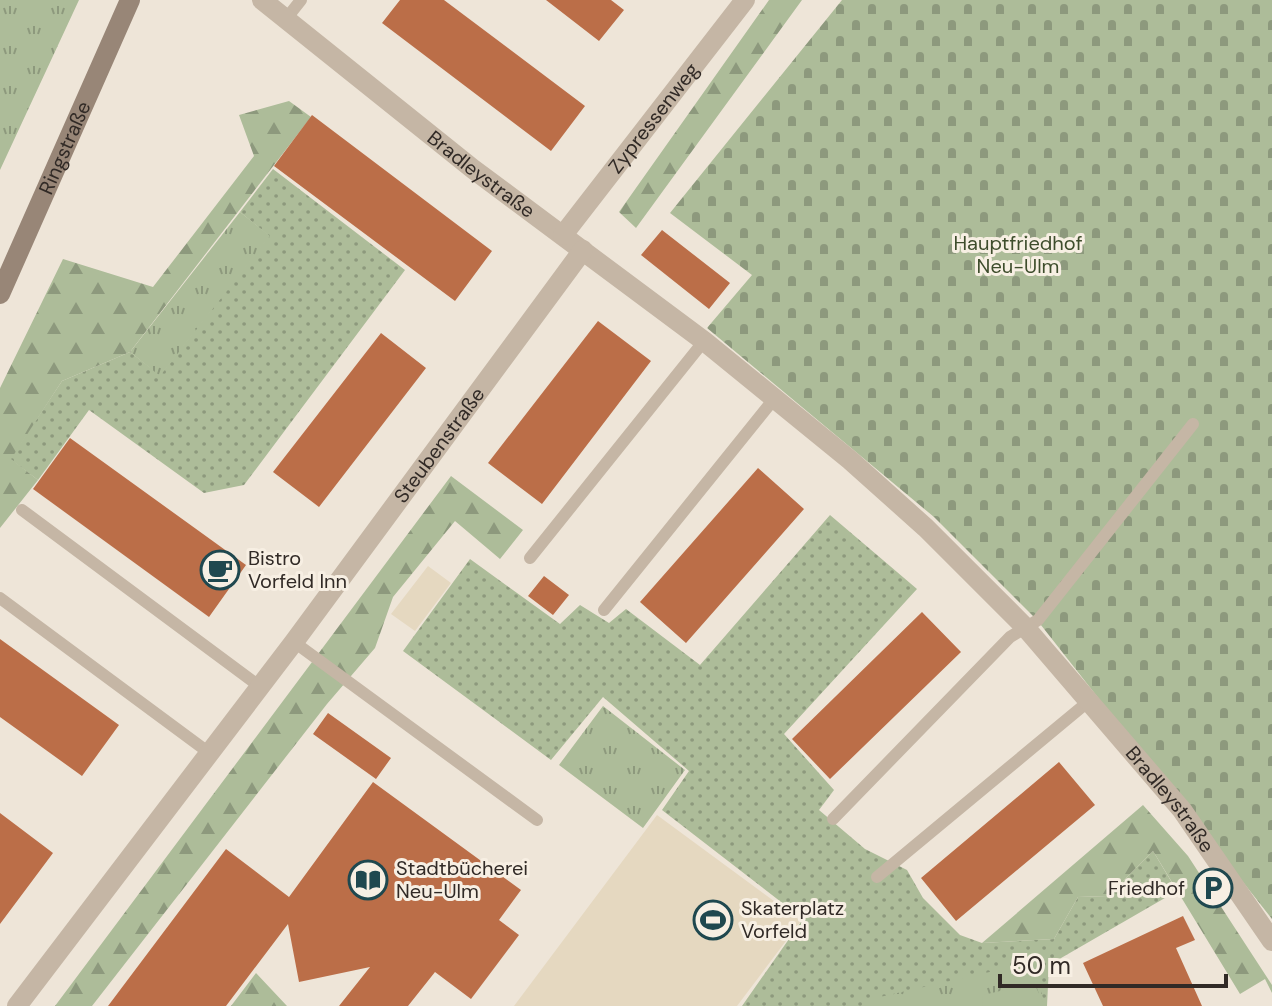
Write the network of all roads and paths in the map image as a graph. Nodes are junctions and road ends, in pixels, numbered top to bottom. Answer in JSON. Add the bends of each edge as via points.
{"nodes":[{"id":1,"x":130,"y":0,"type":"edge"},
{"id":2,"x":262,"y":0,"type":"edge"},
{"id":3,"x":301,"y":0,"type":"edge"},
{"id":4,"x":745,"y":0,"type":"edge"},
{"id":5,"x":286,"y":19,"type":"junction"},
{"id":6,"x":563,"y":235,"type":"junction"},
{"id":7,"x":583,"y":250,"type":"junction"},
{"id":8,"x":0,"y":294,"type":"edge"},
{"id":9,"x":704,"y":341,"type":"junction"},
{"id":10,"x":774,"y":399,"type":"junction"},
{"id":11,"x":1193,"y":424,"type":"dead end"},
{"id":12,"x":22,"y":510,"type":"dead end"},
{"id":13,"x":530,"y":558,"type":"dead end"},
{"id":14,"x":0,"y":598,"type":"edge"},
{"id":15,"x":604,"y":610,"type":"dead end"},
{"id":16,"x":1025,"y":627,"type":"junction"},
{"id":17,"x":294,"y":642,"type":"junction"},
{"id":18,"x":259,"y":686,"type":"junction"},
{"id":19,"x":1089,"y":701,"type":"junction"},
{"id":20,"x":208,"y":752,"type":"junction"},
{"id":21,"x":833,"y":819,"type":"dead end"},
{"id":22,"x":537,"y":820,"type":"dead end"},
{"id":23,"x":877,"y":877,"type":"dead end"},
{"id":24,"x":1272,"y":941,"type":"edge"},
{"id":25,"x":17,"y":1006,"type":"edge"}],
"edges":[{"from":1,"to":8,"type":"main road","name":"Ringstraße"},
{"from":2,"to":5,"type":"street","name":"Bradleystraße"},
{"from":3,"to":5,"type":"lane"},
{"from":4,"to":6,"type":"street","name":"Zypressenweg"},
{"from":5,"to":6,"type":"street","name":"Bradleystraße"},
{"from":6,"to":7,"type":"street","name":"Bradleystraße"},
{"from":7,"to":9,"type":"street","name":"Bradleystraße"},
{"from":7,"to":17,"type":"street","name":"Steubenstraße"},
{"from":9,"to":10,"type":"street","name":"Bradleystraße"},
{"from":9,"to":13,"type":"lane"},
{"from":10,"to":15,"type":"lane"},
{"from":10,"to":16,"type":"street","name":"Bradleystraße","via":[[915,518]]},
{"from":11,"to":16,"type":"lane","via":[[1038,620]]},
{"from":12,"to":18,"type":"lane"},
{"from":14,"to":20,"type":"lane"},
{"from":16,"to":19,"type":"street","name":"Bradleystraße"},
{"from":16,"to":21,"type":"lane"},
{"from":17,"to":18,"type":"street","name":"Steubenstraße"},
{"from":17,"to":22,"type":"lane"},
{"from":18,"to":20,"type":"street","name":"Steubenstraße"},
{"from":19,"to":23,"type":"lane"},
{"from":19,"to":24,"type":"street","name":"Bradleystraße","via":[[1182,810]]},
{"from":20,"to":25,"type":"street","name":"Steubenstraße"}]}
